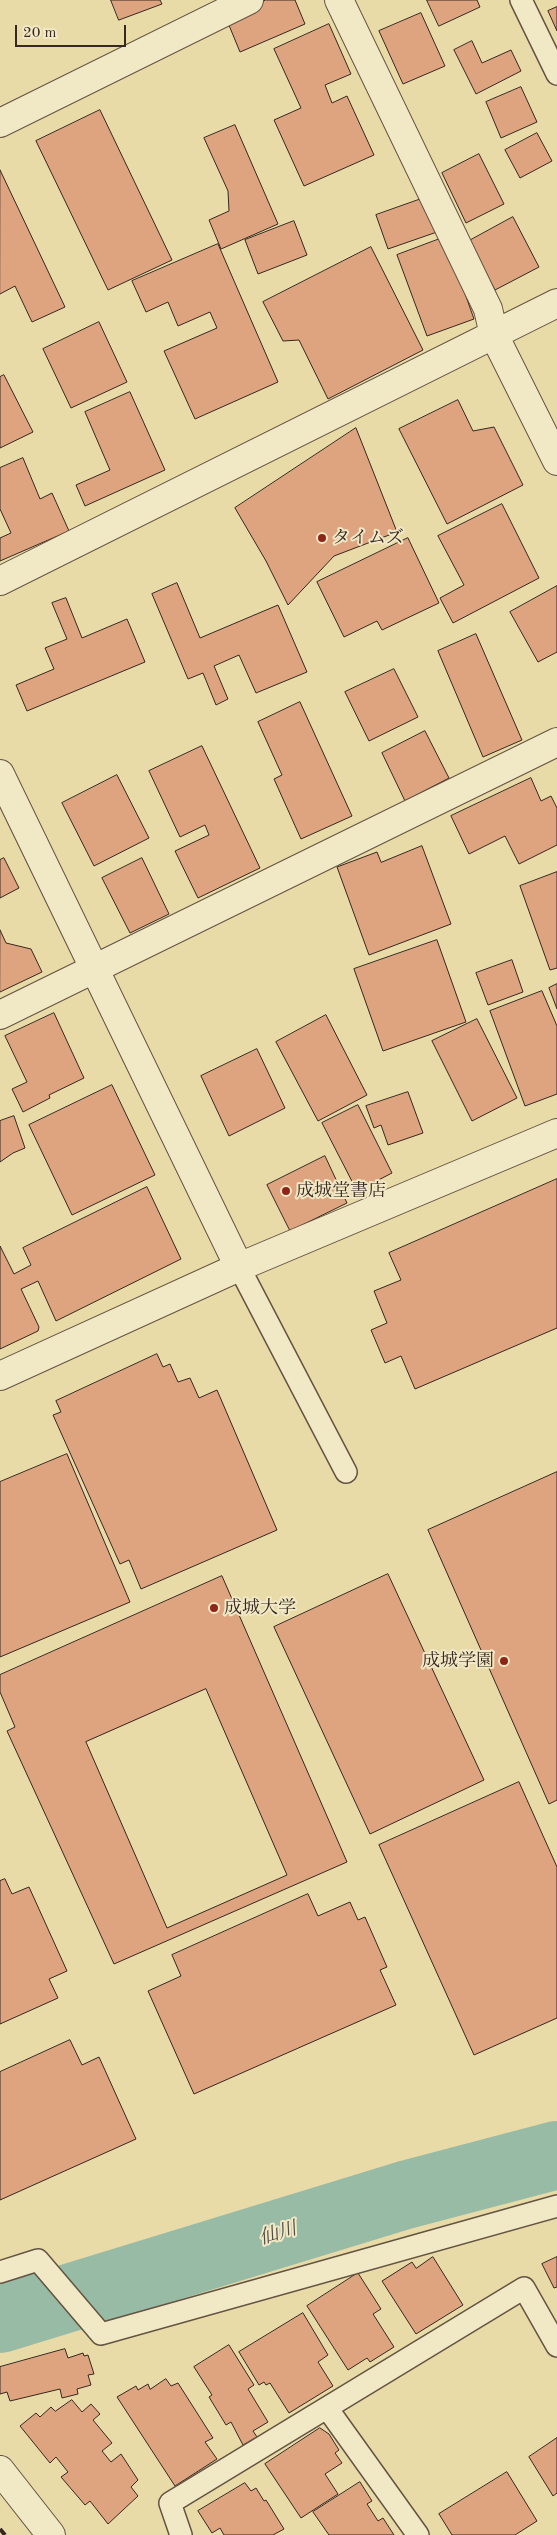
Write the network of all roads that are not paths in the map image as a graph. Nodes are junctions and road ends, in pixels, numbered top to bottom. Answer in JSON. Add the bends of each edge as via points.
{"nodes":[{"id":1,"x":249,"y":0,"type":"edge"},
{"id":2,"x":339,"y":0,"type":"edge"},
{"id":3,"x":521,"y":0,"type":"edge"},
{"id":4,"x":557,"y":74,"type":"edge"},
{"id":5,"x":0,"y":123,"type":"edge"},
{"id":6,"x":557,"y":304,"type":"edge"},
{"id":7,"x":494,"y":335,"type":"junction"},
{"id":8,"x":557,"y":460,"type":"edge"},
{"id":9,"x":0,"y":581,"type":"edge"},
{"id":10,"x":557,"y":742,"type":"edge"},
{"id":11,"x":0,"y":774,"type":"edge"},
{"id":12,"x":96,"y":968,"type":"junction"},
{"id":13,"x":0,"y":1014,"type":"edge"},
{"id":14,"x":557,"y":1133,"type":"edge"},
{"id":15,"x":239,"y":1267,"type":"junction"},
{"id":16,"x":0,"y":1376,"type":"edge"},
{"id":17,"x":346,"y":1472,"type":"dead end"},
{"id":18,"x":557,"y":2206,"type":"edge"},
{"id":19,"x":0,"y":2272,"type":"edge"},
{"id":20,"x":557,"y":2346,"type":"edge"},
{"id":21,"x":327,"y":2408,"type":"junction"},
{"id":22,"x":0,"y":2470,"type":"edge"},
{"id":23,"x":51,"y":2535,"type":"edge"},
{"id":24,"x":181,"y":2535,"type":"edge"},
{"id":25,"x":418,"y":2535,"type":"edge"}],
"edges":[{"from":1,"to":5,"type":"street"},
{"from":2,"to":7,"type":"street","via":[[488,308]]},
{"from":3,"to":4,"type":"lane"},
{"from":6,"to":7,"type":"street"},
{"from":7,"to":8,"type":"street"},
{"from":7,"to":9,"type":"street"},
{"from":10,"to":12,"type":"street"},
{"from":11,"to":12,"type":"street"},
{"from":12,"to":13,"type":"street"},
{"from":12,"to":15,"type":"street"},
{"from":14,"to":15,"type":"street"},
{"from":15,"to":16,"type":"street"},
{"from":15,"to":17,"type":"lane"},
{"from":18,"to":19,"type":"lane","via":[[101,2334],[38,2260]]},
{"from":20,"to":21,"type":"lane","via":[[524,2288]]},
{"from":21,"to":24,"type":"lane","via":[[170,2503]]},
{"from":21,"to":25,"type":"lane"},
{"from":22,"to":23,"type":"street"}]}
